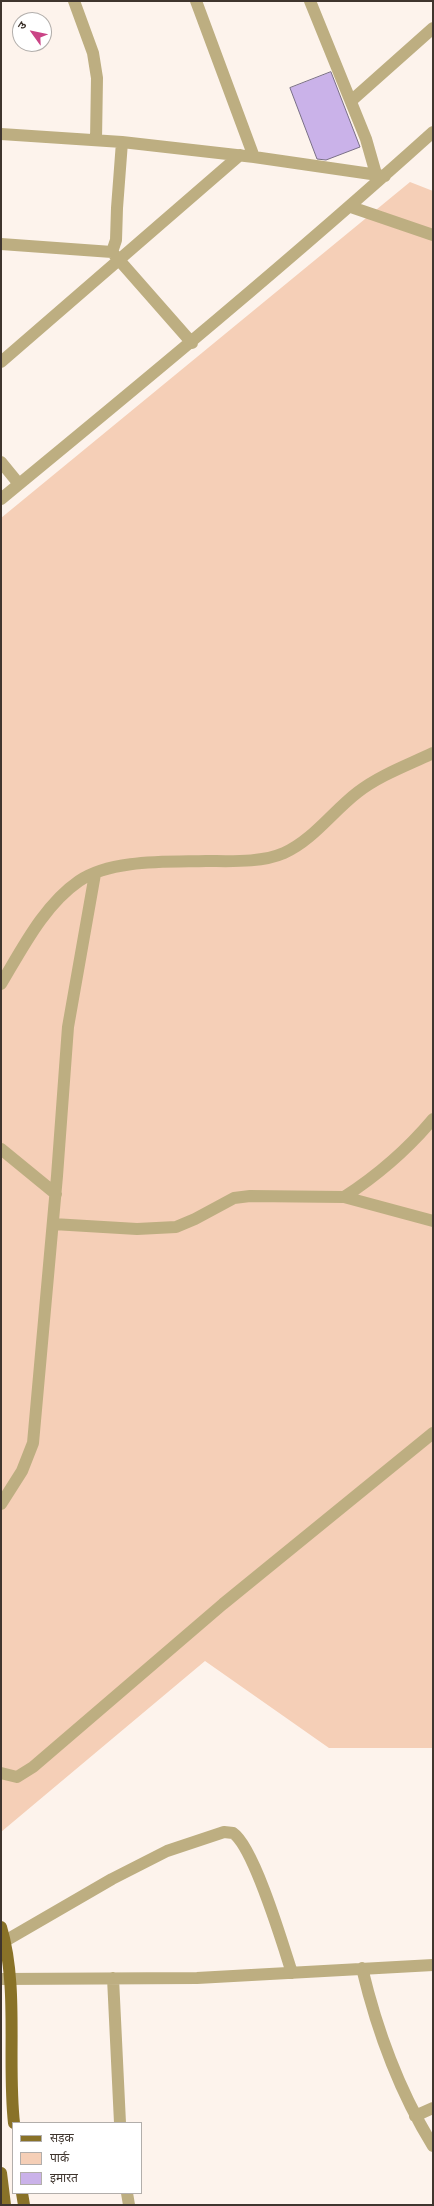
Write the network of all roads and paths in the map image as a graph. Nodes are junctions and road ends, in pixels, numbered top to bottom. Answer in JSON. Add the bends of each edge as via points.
{"nodes":[{"id":1,"x":74,"y":1,"type":"edge"},
{"id":2,"x":196,"y":1,"type":"edge"},
{"id":3,"x":310,"y":1,"type":"edge"},
{"id":4,"x":433,"y":28,"type":"edge"},
{"id":5,"x":350,"y":101,"type":"junction"},
{"id":6,"x":433,"y":132,"type":"edge"},
{"id":7,"x":1,"y":134,"type":"edge"},
{"id":8,"x":96,"y":140,"type":"junction"},
{"id":9,"x":122,"y":142,"type":"junction"},
{"id":10,"x":240,"y":156,"type":"junction"},
{"id":11,"x":254,"y":157,"type":"junction"},
{"id":12,"x":380,"y":175,"type":"junction"},
{"id":13,"x":351,"y":206,"type":"junction"},
{"id":14,"x":433,"y":234,"type":"edge"},
{"id":15,"x":1,"y":244,"type":"edge"},
{"id":16,"x":116,"y":256,"type":"junction"},
{"id":17,"x":192,"y":343,"type":"junction"},
{"id":18,"x":1,"y":362,"type":"edge"},
{"id":19,"x":1,"y":462,"type":"edge"},
{"id":20,"x":19,"y":484,"type":"junction"},
{"id":21,"x":1,"y":499,"type":"edge"},
{"id":22,"x":433,"y":753,"type":"edge"},
{"id":23,"x":95,"y":874,"type":"junction"},
{"id":24,"x":1,"y":984,"type":"edge"},
{"id":25,"x":433,"y":1119,"type":"edge"},
{"id":26,"x":1,"y":1149,"type":"edge"},
{"id":27,"x":56,"y":1194,"type":"junction"},
{"id":28,"x":344,"y":1197,"type":"junction"},
{"id":29,"x":433,"y":1220,"type":"edge"},
{"id":30,"x":53,"y":1224,"type":"junction"},
{"id":31,"x":433,"y":1433,"type":"edge"},
{"id":32,"x":1,"y":1504,"type":"edge"},
{"id":33,"x":1,"y":1774,"type":"edge"},
{"id":34,"x":1,"y":1927,"type":"edge"},
{"id":35,"x":5,"y":1941,"type":"junction"},
{"id":36,"x":433,"y":1965,"type":"edge"},
{"id":37,"x":362,"y":1968,"type":"junction"},
{"id":38,"x":292,"y":1973,"type":"junction"},
{"id":39,"x":113,"y":1978,"type":"junction"},
{"id":40,"x":5,"y":1979,"type":"edge"},
{"id":41,"x":433,"y":2108,"type":"edge"},
{"id":42,"x":415,"y":2116,"type":"junction"},
{"id":43,"x":14,"y":2122,"type":"edge"},
{"id":44,"x":120,"y":2122,"type":"edge"},
{"id":45,"x":433,"y":2146,"type":"edge"},
{"id":46,"x":1,"y":2173,"type":"edge"},
{"id":47,"x":22,"y":2194,"type":"edge"},
{"id":48,"x":127,"y":2194,"type":"edge"},
{"id":49,"x":5,"y":2205,"type":"edge"},
{"id":50,"x":24,"y":2205,"type":"edge"},
{"id":51,"x":129,"y":2205,"type":"edge"}],
"edges":[{"from":1,"to":8,"type":"street","via":[[94,59],[97,78]]},
{"from":2,"to":11,"type":"street"},
{"from":3,"to":5,"type":"street"},
{"from":4,"to":5,"type":"street"},
{"from":5,"to":12,"type":"street"},
{"from":6,"to":12,"type":"street"},
{"from":7,"to":8,"type":"street"},
{"from":8,"to":9,"type":"street"},
{"from":9,"to":10,"type":"street"},
{"from":9,"to":16,"type":"street"},
{"from":10,"to":11,"type":"street"},
{"from":10,"to":16,"type":"street"},
{"from":11,"to":12,"type":"street"},
{"from":12,"to":13,"type":"street"},
{"from":13,"to":14,"type":"street"},
{"from":13,"to":17,"type":"street"},
{"from":15,"to":16,"type":"street","via":[[100,250]]},
{"from":16,"to":17,"type":"street"},
{"from":16,"to":18,"type":"street"},
{"from":17,"to":20,"type":"street"},
{"from":19,"to":20,"type":"street"},
{"from":20,"to":21,"type":"street"},
{"from":22,"to":23,"type":"street","via":[[369,784],[299,844],[283,853],[270,857],[236,860],[120,866]]},
{"from":23,"to":24,"type":"street","via":[[80,881],[64,894],[42,920]]},
{"from":23,"to":27,"type":"street","via":[[68,1027]]},
{"from":25,"to":28,"type":"street","via":[[414,1141],[372,1179]]},
{"from":26,"to":27,"type":"street"},
{"from":27,"to":30,"type":"street"},
{"from":28,"to":29,"type":"street"},
{"from":28,"to":30,"type":"street","via":[[234,1198],[195,1220],[176,1227],[137,1230]]},
{"from":30,"to":32,"type":"street","via":[[33,1443],[22,1471]]},
{"from":31,"to":33,"type":"street","via":[[224,1604],[33,1767],[17,1777]]},
{"from":34,"to":35,"type":"main road"},
{"from":35,"to":38,"type":"street","via":[[82,1895],[160,1855],[224,1832],[238,1836],[258,1874]]},
{"from":35,"to":40,"type":"main road"},
{"from":36,"to":37,"type":"street"},
{"from":37,"to":38,"type":"street"},
{"from":37,"to":42,"type":"street","via":[[378,2030]]},
{"from":38,"to":39,"type":"street","via":[[197,1978]]},
{"from":39,"to":40,"type":"street"},
{"from":39,"to":44,"type":"street"},
{"from":40,"to":43,"type":"main road"},
{"from":41,"to":42,"type":"street"},
{"from":42,"to":45,"type":"street"},
{"from":46,"to":49,"type":"main road"},
{"from":47,"to":50,"type":"main road"},
{"from":48,"to":51,"type":"street"}]}
